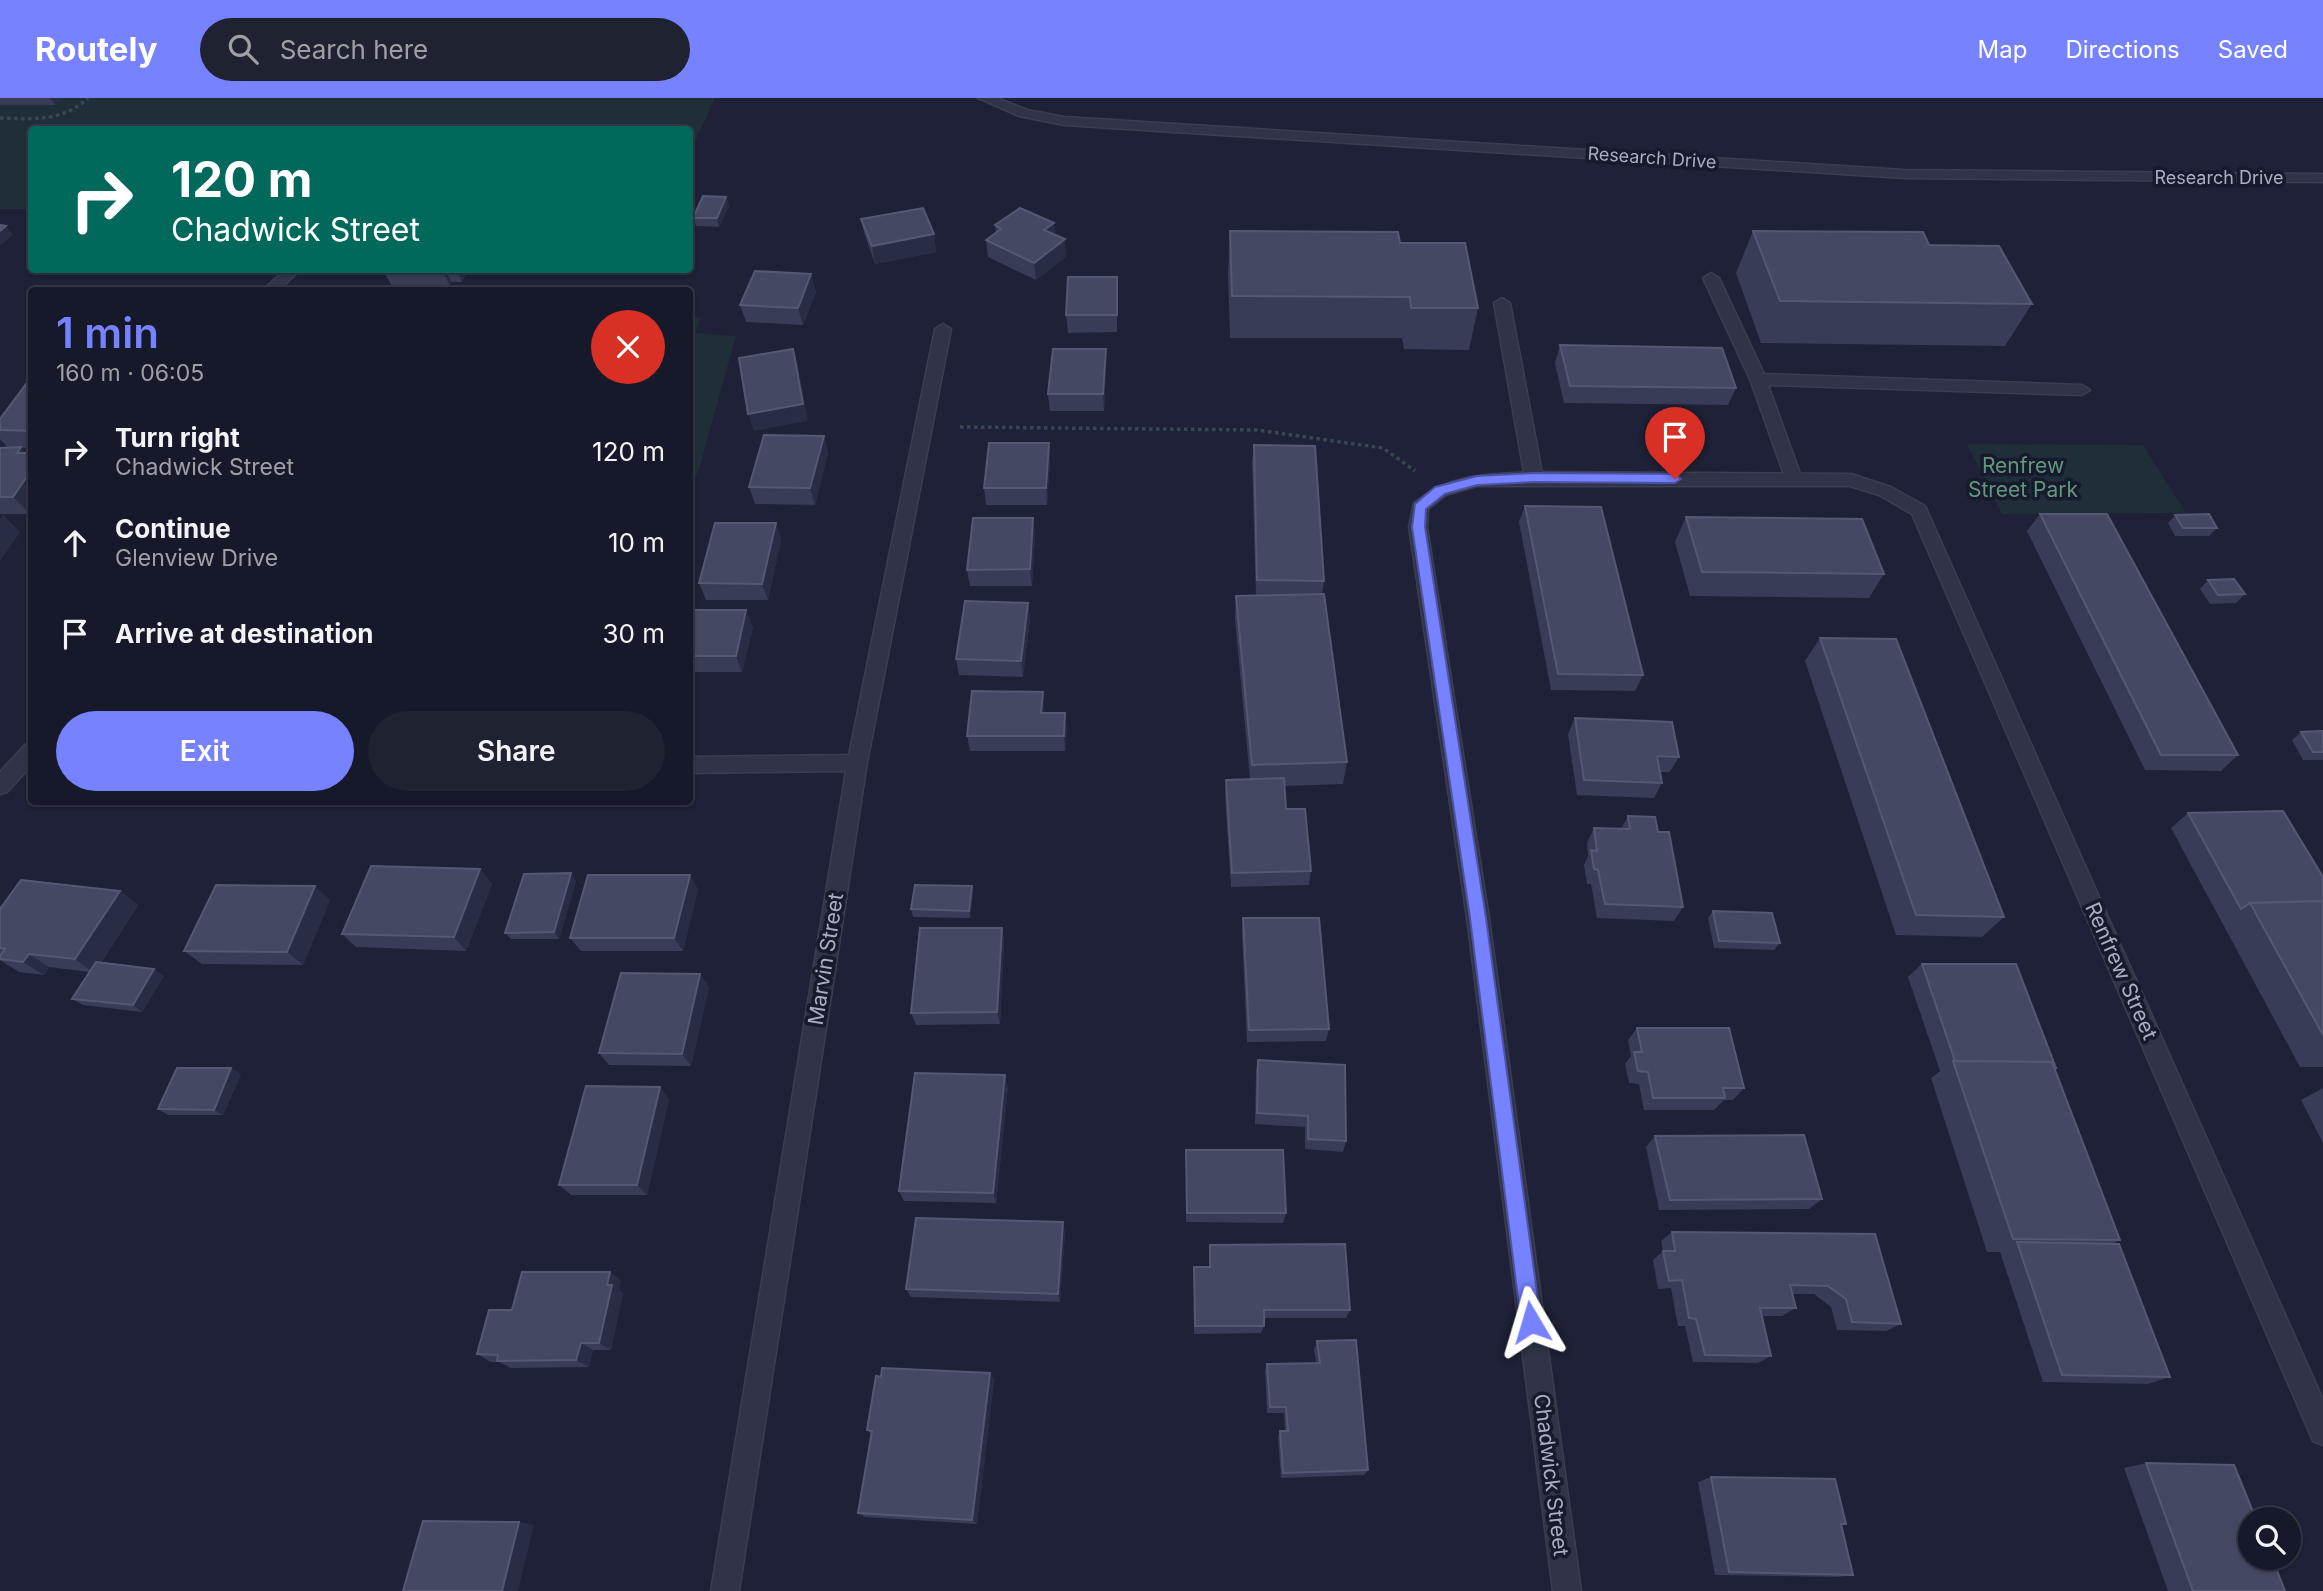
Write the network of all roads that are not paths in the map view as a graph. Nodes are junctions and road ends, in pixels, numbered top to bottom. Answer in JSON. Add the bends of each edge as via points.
{"nodes":[{"id":1,"x":985,"y":98,"type":"edge"},
{"id":2,"x":2323,"y":178,"type":"edge"},
{"id":3,"x":290,"y":273,"type":"edge"},
{"id":4,"x":1711,"y":278,"type":"dead end"},
{"id":5,"x":273,"y":287,"type":"edge"},
{"id":6,"x":1502,"y":303,"type":"dead end"},
{"id":7,"x":943,"y":329,"type":"dead end"},
{"id":8,"x":1758,"y":379,"type":"junction"},
{"id":9,"x":2082,"y":390,"type":"dead end"},
{"id":10,"x":1534,"y":478,"type":"junction"},
{"id":11,"x":1793,"y":479,"type":"junction"},
{"id":12,"x":28,"y":757,"type":"edge"},
{"id":13,"x":857,"y":763,"type":"junction"},
{"id":14,"x":693,"y":765,"type":"edge"},
{"id":15,"x":15,"y":777,"type":"edge"},
{"id":16,"x":2323,"y":1431,"type":"edge"},
{"id":17,"x":725,"y":1591,"type":"edge"},
{"id":18,"x":1567,"y":1591,"type":"edge"}],
"edges":[{"from":1,"to":2,"type":"street","name":"Research Drive","via":[[1024,113],[1064,121],[1766,166],[1904,174]]},
{"from":3,"to":5,"type":"street"},
{"from":4,"to":8,"type":"street"},
{"from":6,"to":10,"type":"street"},
{"from":7,"to":13,"type":"street","name":"Marvin Street"},
{"from":8,"to":9,"type":"street"},
{"from":8,"to":11,"type":"street"},
{"from":10,"to":11,"type":"street"},
{"from":10,"to":18,"type":"street","name":"Chadwick Street","via":[[1477,480],[1440,491],[1420,507],[1418,527],[1480,931]]},
{"from":11,"to":16,"type":"street","name":"Renfrew Street","via":[[1851,480],[1885,491],[1919,510]]},
{"from":12,"to":15,"type":"street"},
{"from":13,"to":14,"type":"street"},
{"from":13,"to":17,"type":"street","name":"Marvin Street"}]}
